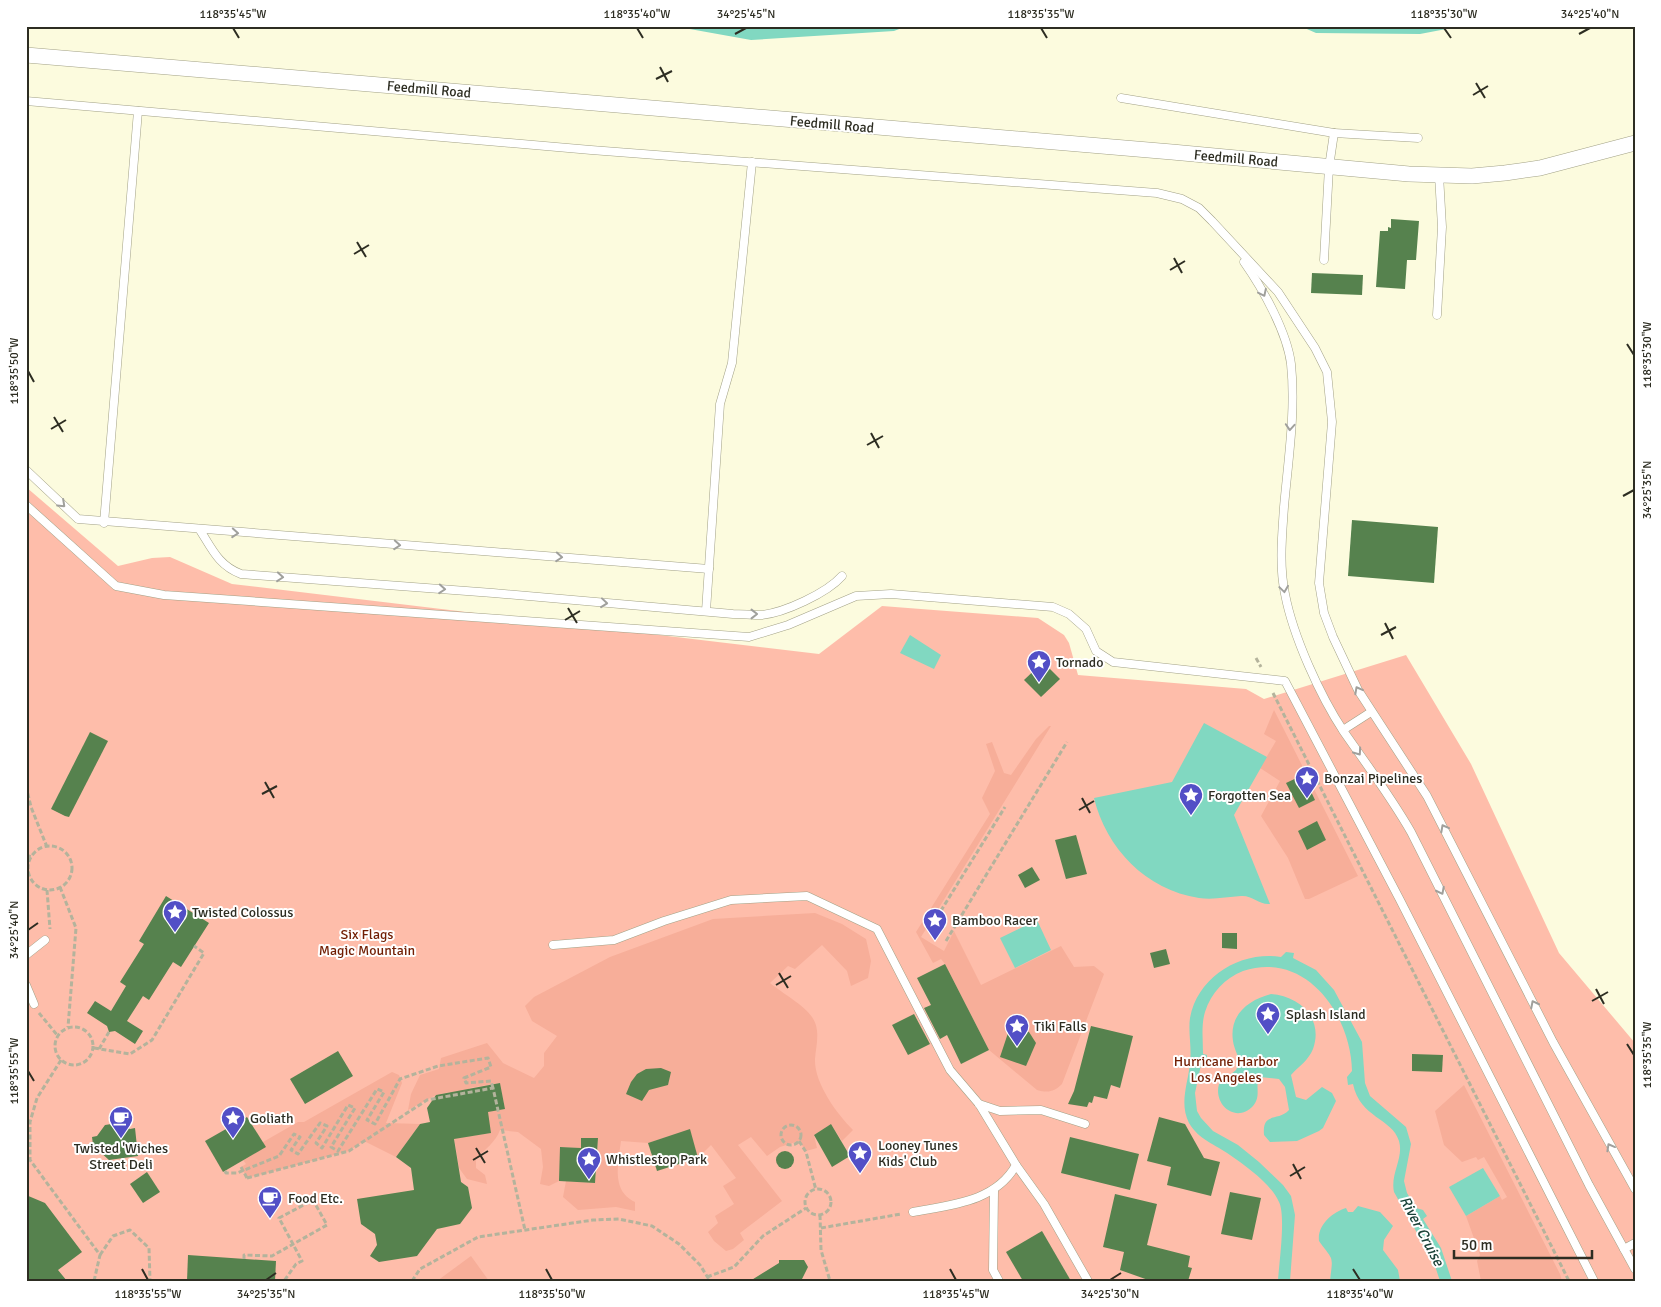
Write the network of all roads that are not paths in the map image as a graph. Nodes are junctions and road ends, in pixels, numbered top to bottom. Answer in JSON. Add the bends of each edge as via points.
{"nodes":[{"id":1,"x":26,"y":55,"type":"edge"},
{"id":2,"x":1121,"y":98,"type":"dead end"},
{"id":3,"x":26,"y":101,"type":"edge"},
{"id":4,"x":138,"y":111,"type":"junction"},
{"id":5,"x":1334,"y":133,"type":"junction"},
{"id":6,"x":1418,"y":138,"type":"dead end"},
{"id":7,"x":1635,"y":143,"type":"edge"},
{"id":8,"x":752,"y":162,"type":"junction"},
{"id":9,"x":1330,"y":167,"type":"junction"},
{"id":10,"x":1439,"y":175,"type":"junction"},
{"id":11,"x":1227,"y":238,"type":"junction"},
{"id":12,"x":1324,"y":260,"type":"dead end"},
{"id":13,"x":1437,"y":315,"type":"dead end"},
{"id":14,"x":26,"y":470,"type":"edge"},
{"id":15,"x":26,"y":505,"type":"edge"},
{"id":16,"x":104,"y":523,"type":"junction"},
{"id":17,"x":200,"y":530,"type":"junction"},
{"id":18,"x":709,"y":569,"type":"junction"},
{"id":19,"x":842,"y":576,"type":"dead end"},
{"id":20,"x":706,"y":611,"type":"junction"},
{"id":21,"x":1371,"y":712,"type":"junction"},
{"id":22,"x":1343,"y":730,"type":"junction"},
{"id":23,"x":45,"y":940,"type":"road end"},
{"id":24,"x":553,"y":944,"type":"dead end"},
{"id":25,"x":26,"y":955,"type":"edge"},
{"id":26,"x":26,"y":985,"type":"edge"},
{"id":27,"x":34,"y":1004,"type":"road end"},
{"id":28,"x":980,"y":1104,"type":"junction"},
{"id":29,"x":1085,"y":1124,"type":"dead end"},
{"id":30,"x":1016,"y":1165,"type":"junction"},
{"id":31,"x":1635,"y":1189,"type":"edge"},
{"id":32,"x":994,"y":1191,"type":"junction"},
{"id":33,"x":913,"y":1212,"type":"road end"},
{"id":34,"x":1635,"y":1243,"type":"edge"},
{"id":35,"x":1624,"y":1249,"type":"junction"},
{"id":36,"x":1635,"y":1269,"type":"edge"},
{"id":37,"x":998,"y":1281,"type":"edge"},
{"id":38,"x":1088,"y":1281,"type":"edge"},
{"id":39,"x":1593,"y":1281,"type":"edge"}],
"edges":[{"from":1,"to":9,"type":"street","name":"Feedmill Road"},
{"from":2,"to":5,"type":"lane"},
{"from":3,"to":4,"type":"lane"},
{"from":4,"to":8,"type":"lane"},
{"from":4,"to":16,"type":"lane"},
{"from":5,"to":6,"type":"lane"},
{"from":5,"to":9,"type":"lane"},
{"from":7,"to":10,"type":"street","name":"Feedmill Road","via":[[1540,168],[1480,175]]},
{"from":8,"to":11,"type":"lane","via":[[1157,193],[1182,199],[1199,208]]},
{"from":8,"to":18,"type":"lane","via":[[732,363],[720,404]]},
{"from":9,"to":10,"type":"street","name":"Feedmill Road"},
{"from":9,"to":12,"type":"lane"},
{"from":10,"to":13,"type":"lane","via":[[1442,227]]},
{"from":21,"to":11,"type":"lane","one_way":true,"via":[[1324,613],[1320,583],[1332,422],[1327,372],[1278,292]]},
{"from":11,"to":22,"type":"lane","one_way":true,"via":[[1257,280],[1288,351],[1292,406],[1282,529],[1284,592],[1290,617]]},
{"from":14,"to":16,"type":"lane","one_way":true,"via":[[78,519]]},
{"from":15,"to":39,"type":"lane","via":[[116,586],[164,595],[749,637],[788,625],[856,596],[891,594],[1053,607],[1069,614],[1086,629],[1096,651],[1114,662],[1285,681]]},
{"from":16,"to":17,"type":"lane"},
{"from":17,"to":18,"type":"lane","one_way":true},
{"from":17,"to":20,"type":"lane","one_way":true,"via":[[216,557],[228,569],[241,574]]},
{"from":18,"to":20,"type":"lane"},
{"from":20,"to":19,"type":"lane","one_way":true,"via":[[761,615],[779,611],[818,594]]},
{"from":21,"to":22,"type":"lane"},
{"from":31,"to":21,"type":"lane","one_way":true,"via":[[1553,1042],[1427,796]]},
{"from":22,"to":35,"type":"lane","one_way":true,"via":[[1411,832]]},
{"from":23,"to":25,"type":"lane"},
{"from":24,"to":28,"type":"lane","via":[[614,940],[732,900],[807,896],[877,929],[950,1070]]},
{"from":26,"to":27,"type":"lane"},
{"from":28,"to":29,"type":"lane","via":[[1000,1111],[1041,1110]]},
{"from":28,"to":30,"type":"lane"},
{"from":30,"to":32,"type":"lane","via":[[1009,1178]]},
{"from":30,"to":38,"type":"lane","via":[[1044,1204]]},
{"from":32,"to":33,"type":"lane"},
{"from":32,"to":37,"type":"lane","via":[[993,1270]]},
{"from":34,"to":35,"type":"lane"},
{"from":35,"to":36,"type":"lane"}]}
